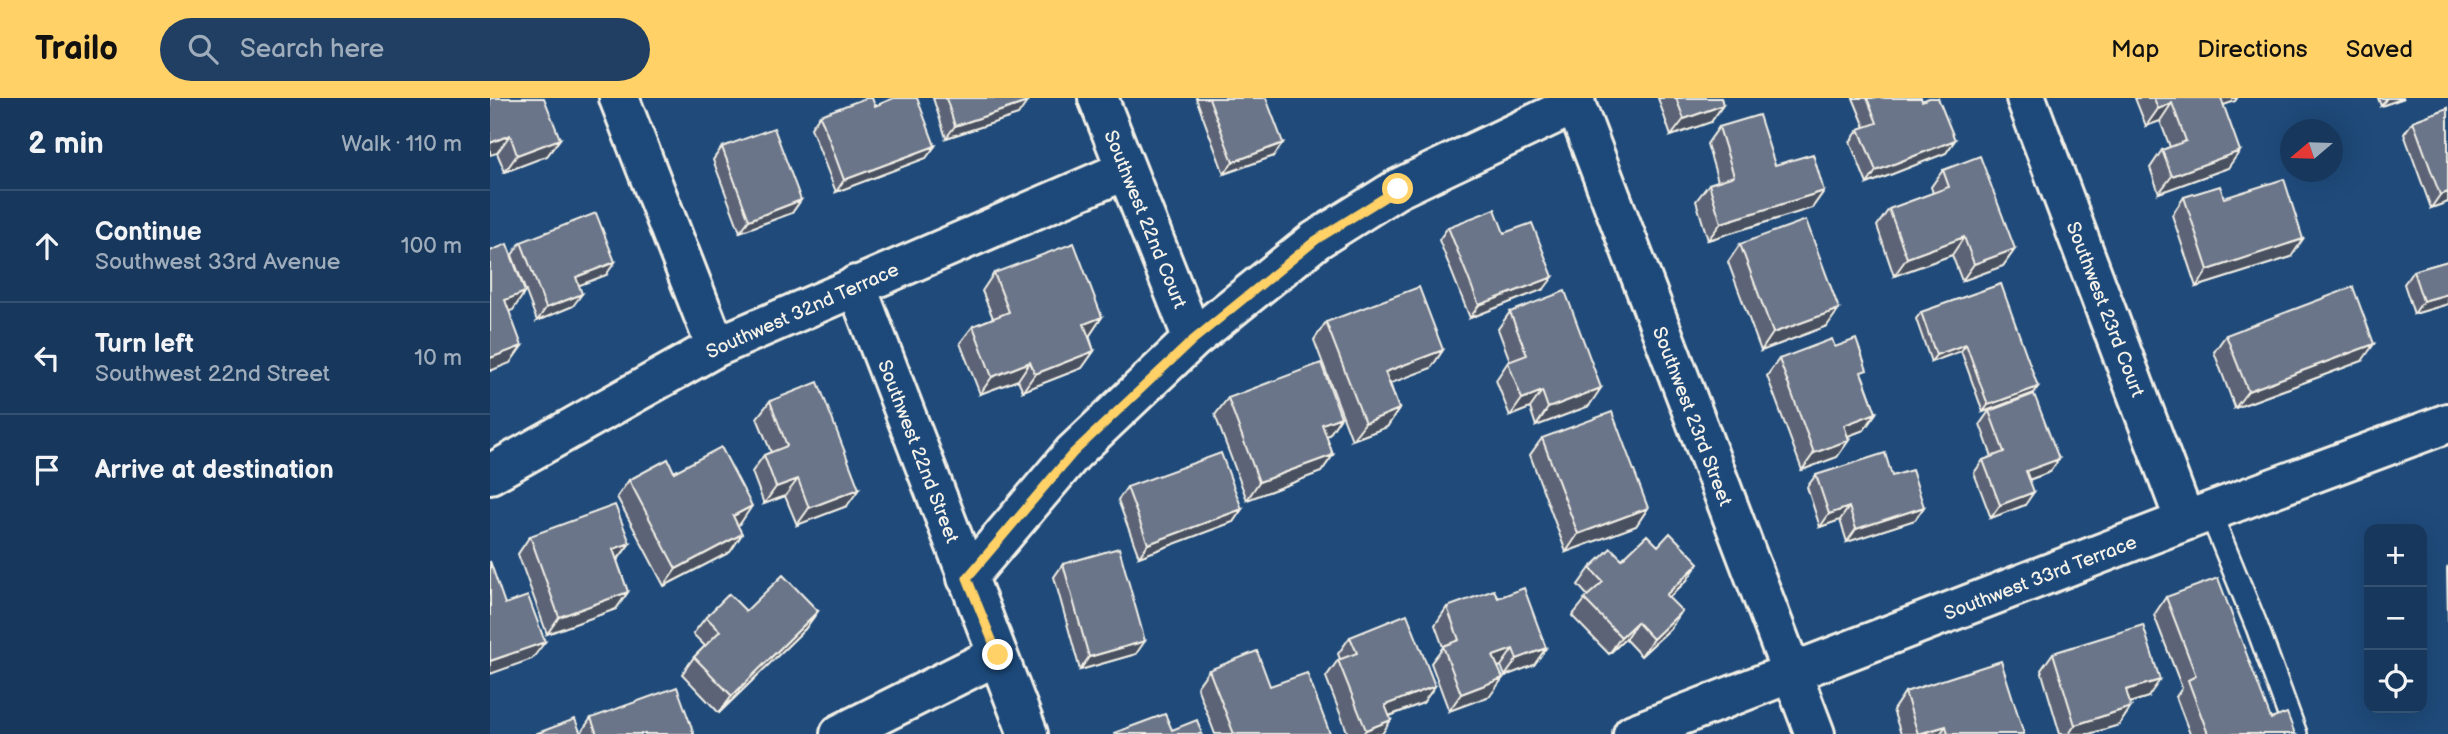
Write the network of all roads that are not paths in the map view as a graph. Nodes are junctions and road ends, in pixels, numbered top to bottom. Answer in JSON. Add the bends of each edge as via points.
{"nodes":[{"id":1,"x":619,"y":98,"type":"edge"},
{"id":2,"x":1098,"y":98,"type":"edge"},
{"id":3,"x":2026,"y":98,"type":"edge"},
{"id":4,"x":1574,"y":101,"type":"edge"},
{"id":5,"x":1126,"y":170,"type":"junction"},
{"id":6,"x":856,"y":285,"type":"junction"},
{"id":7,"x":1193,"y":340,"type":"junction"},
{"id":8,"x":716,"y":346,"type":"junction"},
{"id":9,"x":2448,"y":422,"type":"edge"},
{"id":10,"x":490,"y":474,"type":"edge"},
{"id":11,"x":2198,"y":516,"type":"junction"},
{"id":12,"x":967,"y":578,"type":"junction"},
{"id":13,"x":998,"y":655,"type":"junction"},
{"id":14,"x":1790,"y":673,"type":"junction"},
{"id":15,"x":840,"y":734,"type":"edge"},
{"id":16,"x":1028,"y":734,"type":"edge"},
{"id":17,"x":1633,"y":734,"type":"edge"},
{"id":18,"x":1815,"y":734,"type":"edge"},
{"id":19,"x":2296,"y":734,"type":"edge"}],
"edges":[{"from":1,"to":8,"type":"street"},
{"from":2,"to":5,"type":"street","name":"Southwest 22nd Court"},
{"from":3,"to":11,"type":"street","name":"Southwest 23rd Court"},
{"from":4,"to":7,"type":"street","via":[[1386,196],[1316,240]]},
{"from":4,"to":14,"type":"street","name":"Southwest 23rd Street"},
{"from":5,"to":6,"type":"street","name":"Southwest 32nd Terrace"},
{"from":5,"to":7,"type":"street","name":"Southwest 22nd Court"},
{"from":6,"to":8,"type":"street","name":"Southwest 32nd Terrace"},
{"from":6,"to":12,"type":"street","name":"Southwest 22nd Street"},
{"from":7,"to":12,"type":"street","via":[[1073,453]]},
{"from":8,"to":10,"type":"street","name":"Southwest 32nd Terrace"},
{"from":9,"to":11,"type":"street","name":"Southwest 33rd Terrace"},
{"from":11,"to":14,"type":"street","name":"Southwest 33rd Terrace"},
{"from":11,"to":19,"type":"lane","via":[[2257,627]]},
{"from":12,"to":13,"type":"street","name":"Southwest 22nd Street"},
{"from":13,"to":15,"type":"street"},
{"from":13,"to":16,"type":"street","name":"Southwest 22nd Street"},
{"from":14,"to":17,"type":"street","name":"Southwest 33rd Terrace"},
{"from":14,"to":18,"type":"street","name":"Southwest 23rd Street"}]}
